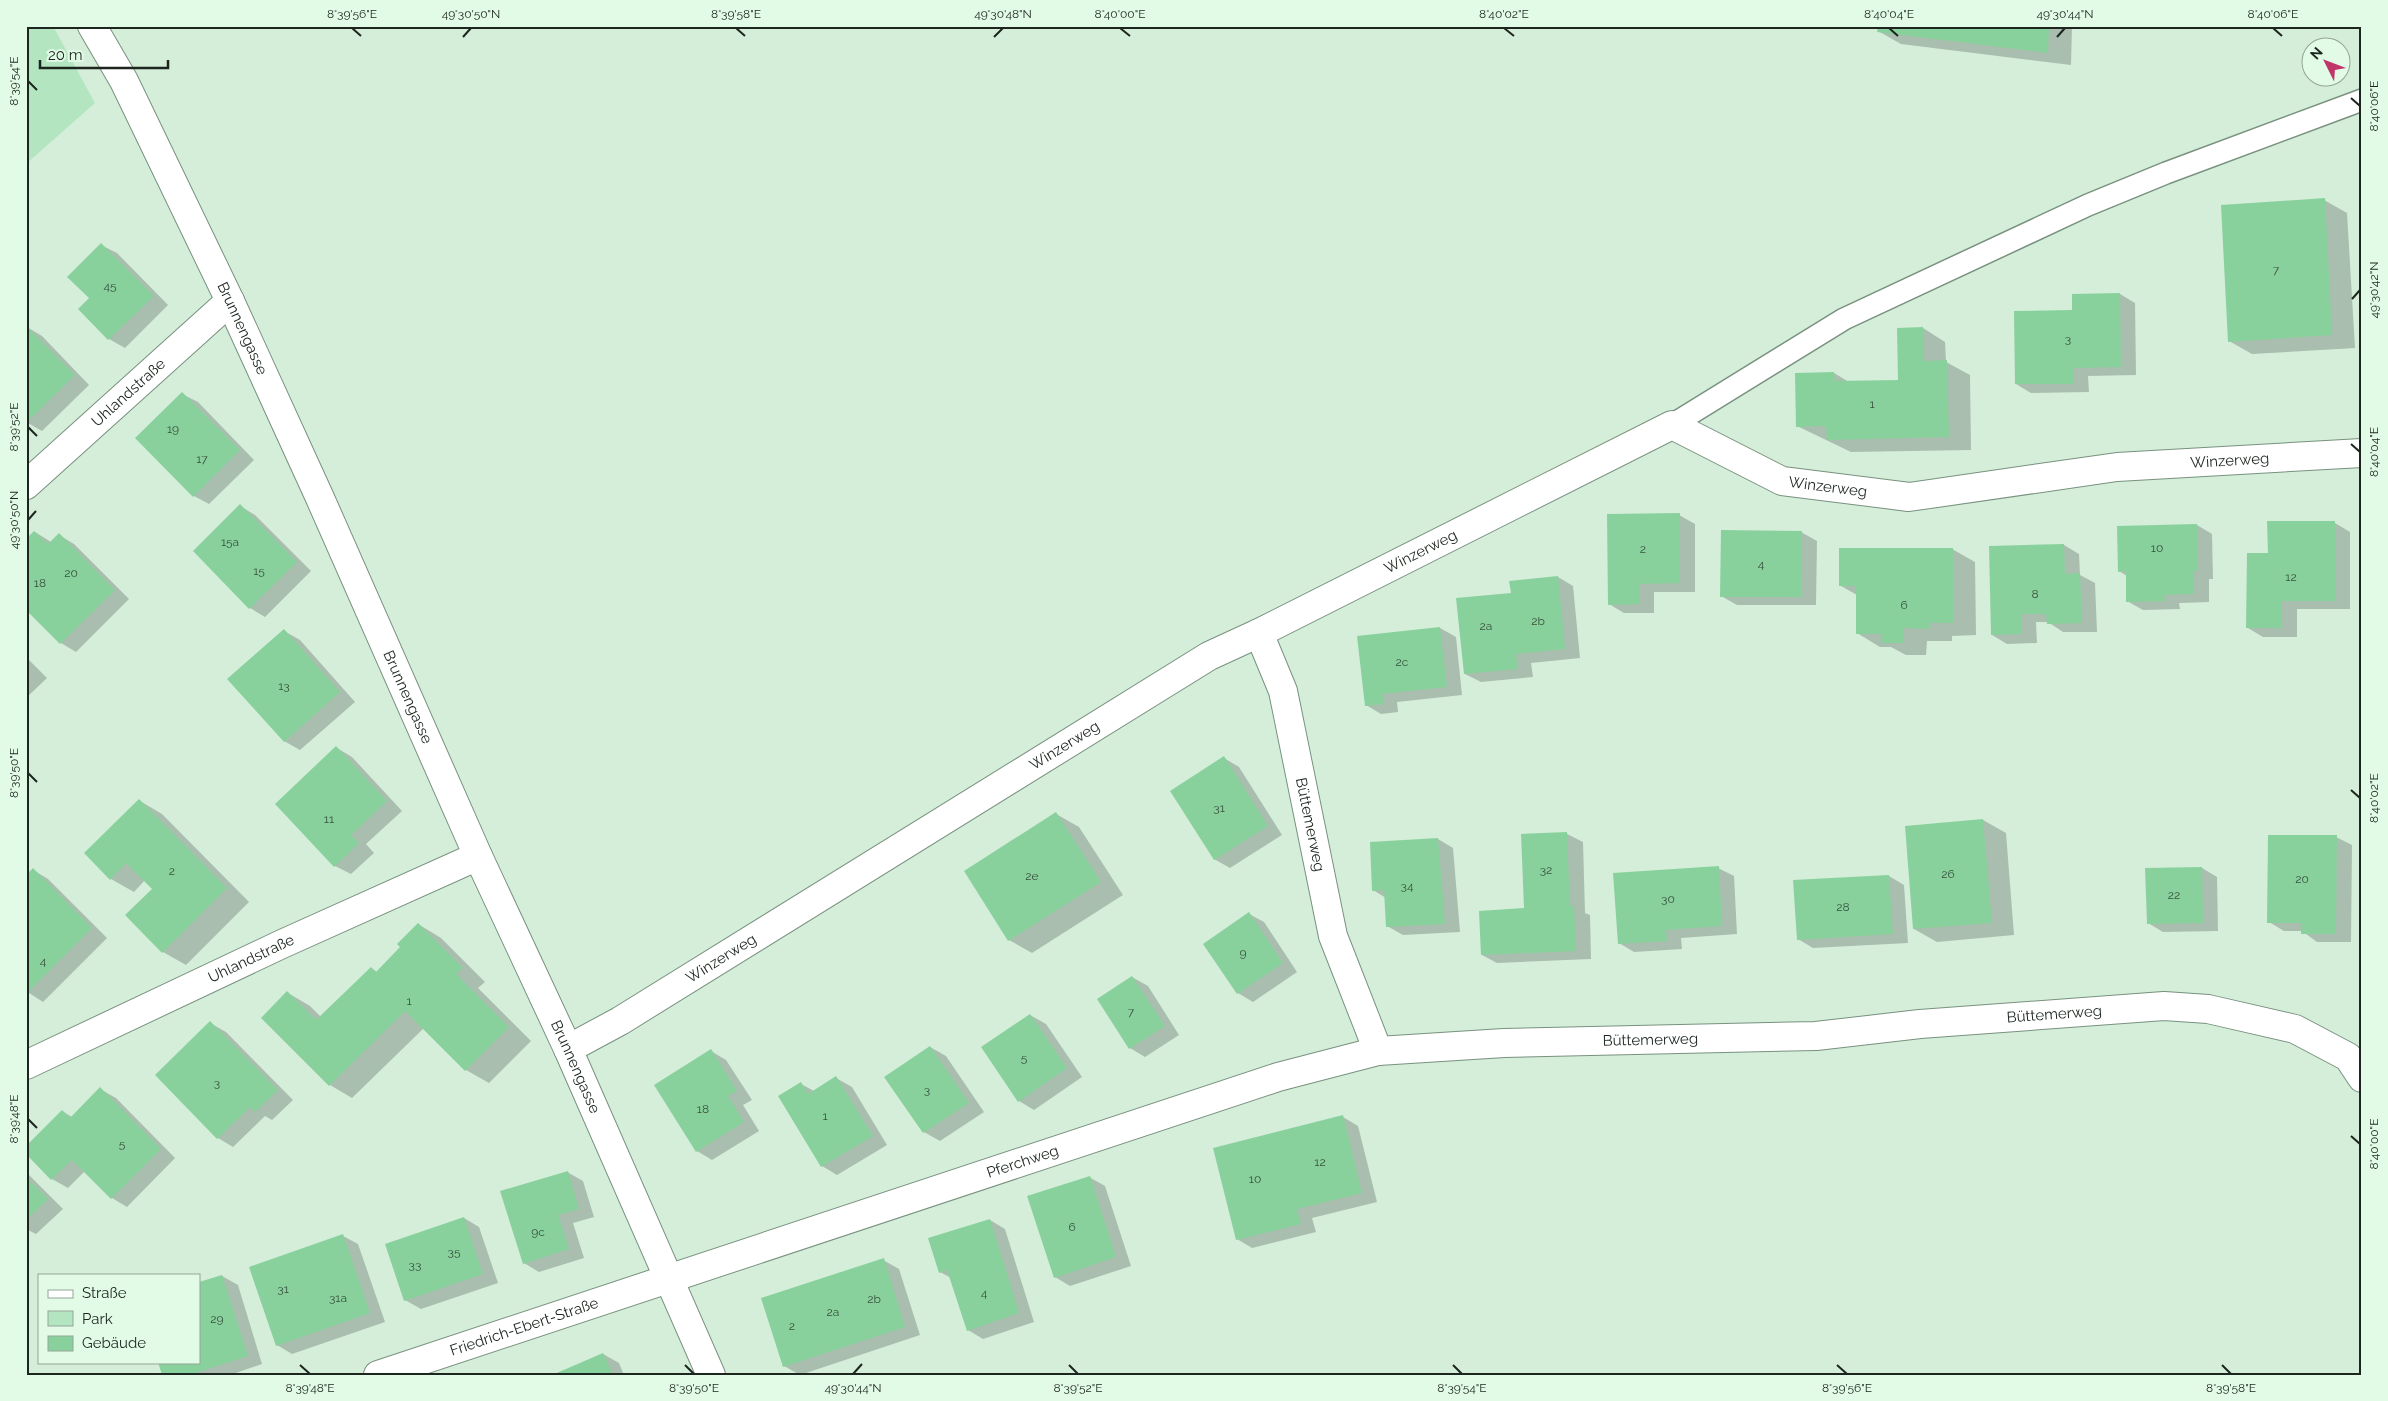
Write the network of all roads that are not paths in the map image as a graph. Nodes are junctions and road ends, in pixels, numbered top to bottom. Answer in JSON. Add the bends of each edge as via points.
{"nodes":[{"id":1,"x":92,"y":26,"type":"edge"},
{"id":2,"x":2362,"y":100,"type":"edge"},
{"id":3,"x":230,"y":301,"type":"junction"},
{"id":4,"x":1672,"y":425,"type":"junction"},
{"id":5,"x":2362,"y":453,"type":"edge"},
{"id":6,"x":26,"y":485,"type":"edge"},
{"id":7,"x":1259,"y":633,"type":"junction"},
{"id":8,"x":478,"y":856,"type":"junction"},
{"id":9,"x":568,"y":1049,"type":"junction"},
{"id":10,"x":1378,"y":1051,"type":"junction"},
{"id":11,"x":2357,"y":1060,"type":"edge"},
{"id":12,"x":26,"y":1065,"type":"edge"},
{"id":13,"x":669,"y":1280,"type":"junction"},
{"id":14,"x":378,"y":1375,"type":"edge"},
{"id":15,"x":711,"y":1375,"type":"edge"}],
"edges":[{"from":1,"to":3,"type":"street","name":"Brunnengasse","via":[[124,81]]},
{"from":2,"to":4,"type":"lane","via":[[2088,205],[1844,319]]},
{"from":3,"to":6,"type":"street","name":"Uhlandstraße"},
{"from":3,"to":8,"type":"street","name":"Brunnengasse"},
{"from":4,"to":5,"type":"street","name":"Winzerweg","via":[[1782,481],[1909,497],[2117,467]]},
{"from":4,"to":7,"type":"street","name":"Winzerweg"},
{"from":7,"to":9,"type":"street","name":"Winzerweg","via":[[1209,656],[629,1016]]},
{"from":7,"to":10,"type":"street","name":"Büttemerweg","via":[[1283,691],[1334,936]]},
{"from":8,"to":9,"type":"street","name":"Brunnengasse"},
{"from":8,"to":12,"type":"street","name":"Uhlandstraße"},
{"from":9,"to":13,"type":"street","name":"Brunnengasse"},
{"from":10,"to":11,"type":"street","name":"Büttemerweg","via":[[1504,1043],[1816,1036],[1920,1024],[2164,1006],[2208,1009],[2295,1029]]},
{"from":10,"to":13,"type":"street","name":"Pferchweg","via":[[1278,1077]]},
{"from":13,"to":14,"type":"street","name":"Friedrich-Ebert-Straße"},
{"from":13,"to":15,"type":"street","name":"Brunnengasse"}]}
